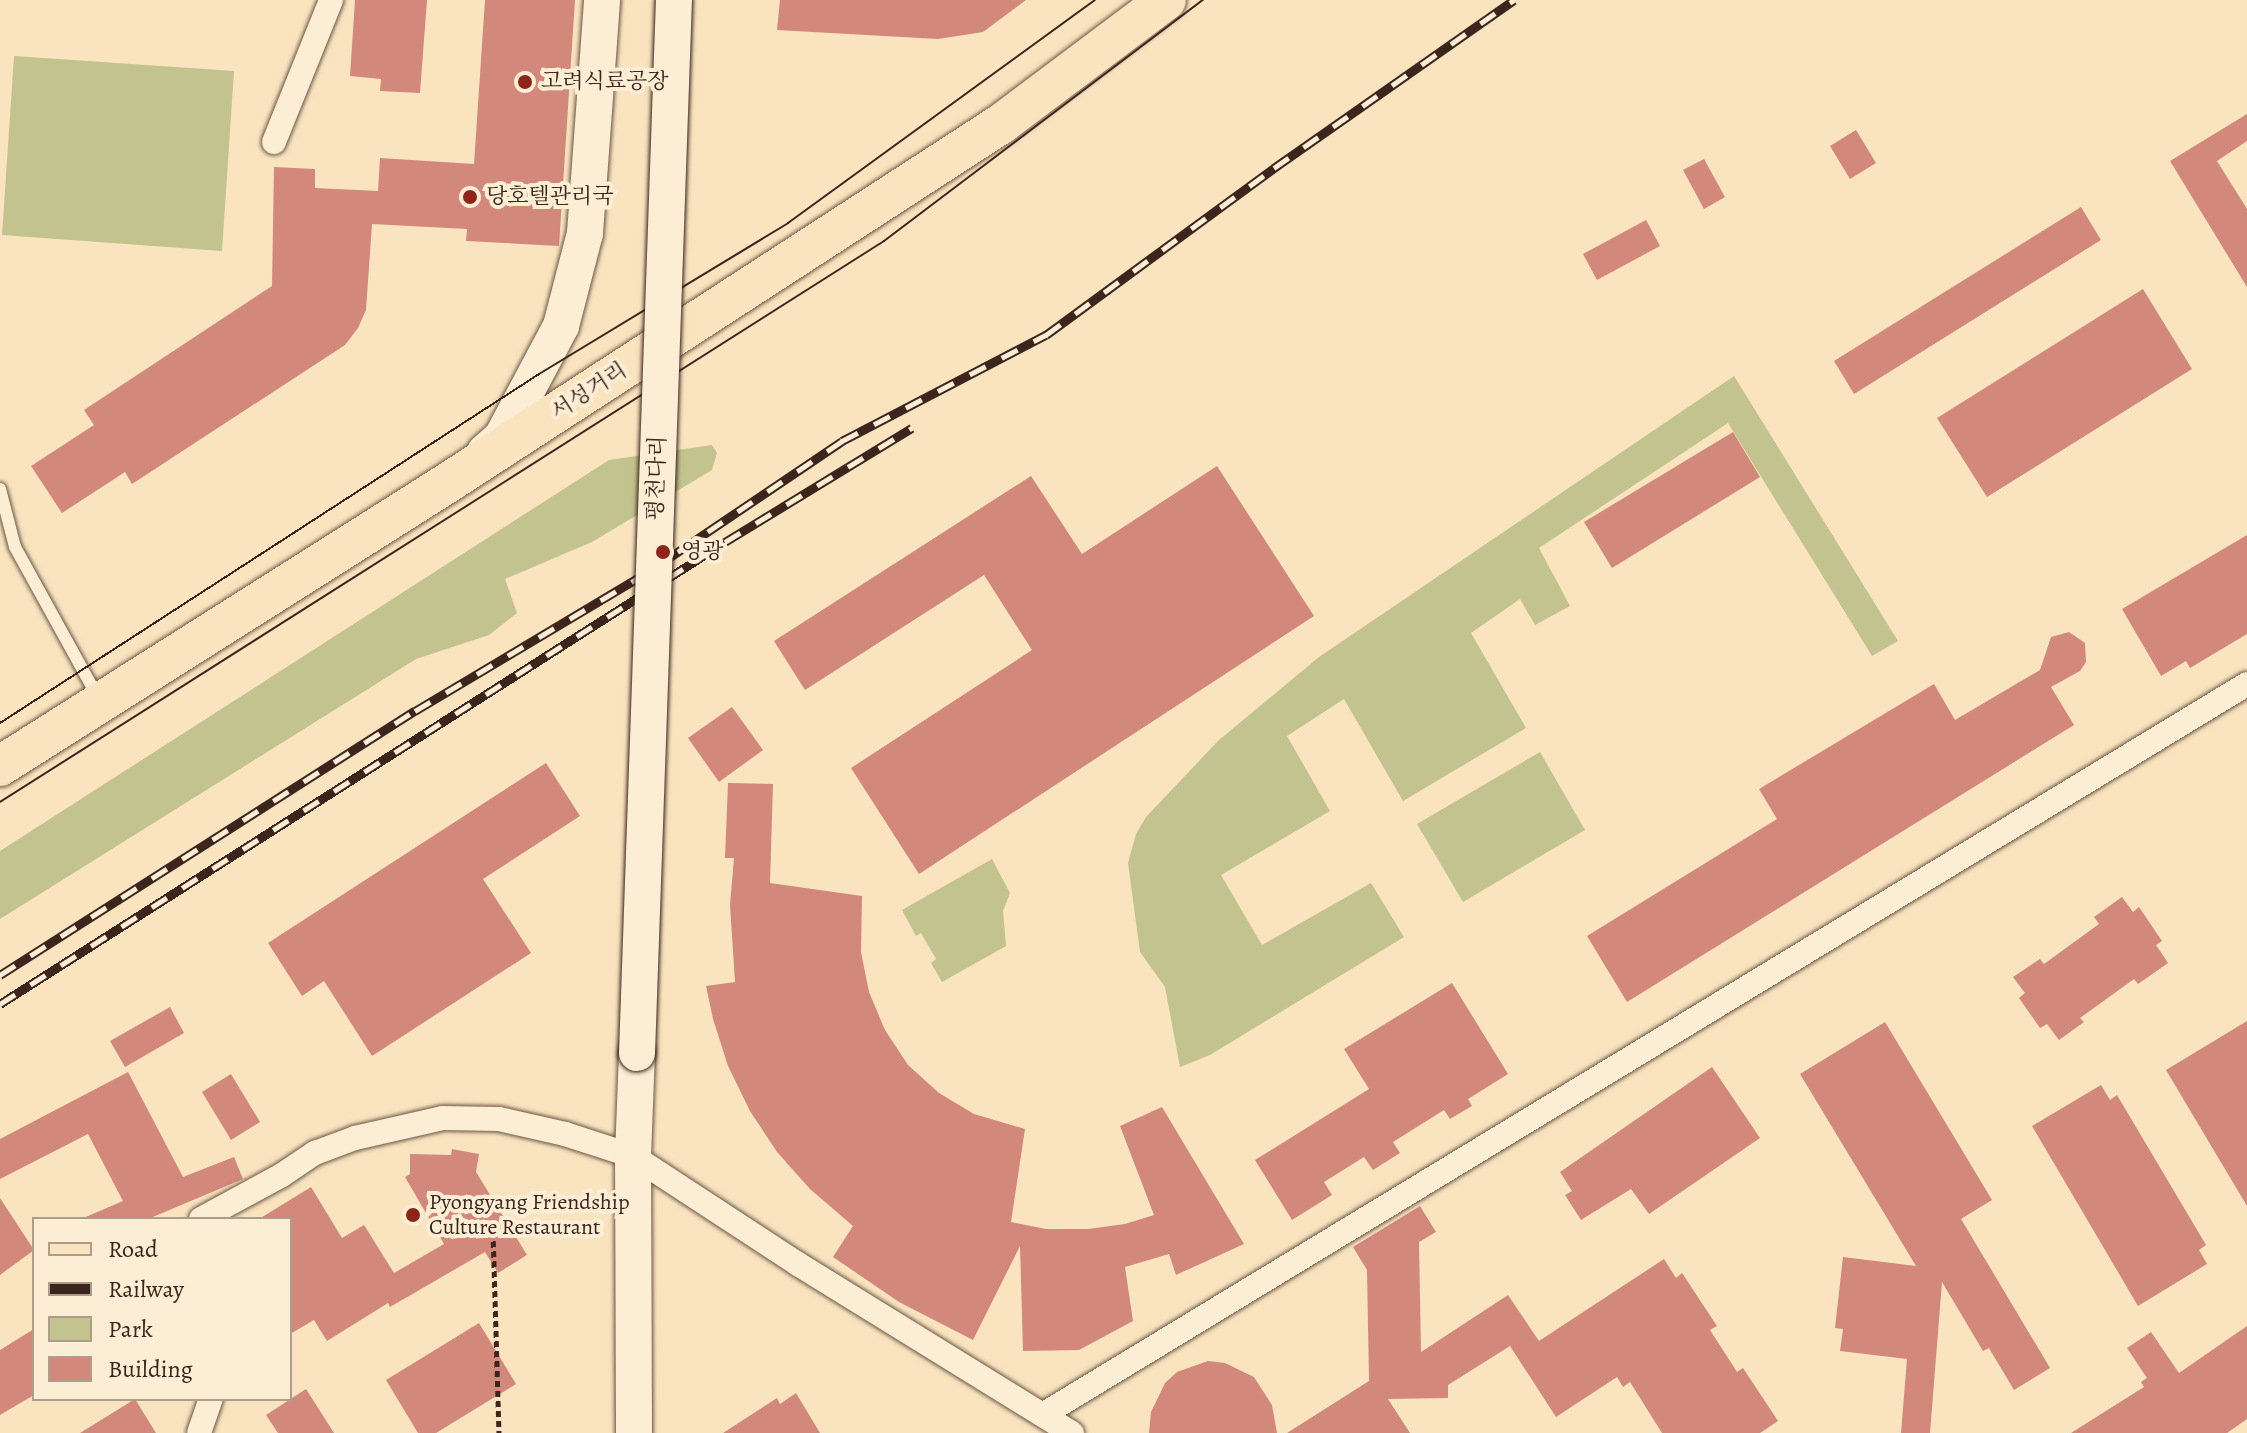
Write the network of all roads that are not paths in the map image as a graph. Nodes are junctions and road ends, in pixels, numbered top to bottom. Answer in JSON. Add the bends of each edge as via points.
{"nodes":[{"id":1,"x":331,"y":0,"type":"edge"},
{"id":2,"x":602,"y":0,"type":"edge"},
{"id":3,"x":674,"y":0,"type":"edge"},
{"id":4,"x":1166,"y":0,"type":"edge"},
{"id":5,"x":274,"y":142,"type":"dead end"},
{"id":6,"x":449,"y":482,"type":"junction"},
{"id":7,"x":0,"y":489,"type":"edge"},
{"id":8,"x":2247,"y":684,"type":"edge"},
{"id":9,"x":101,"y":701,"type":"junction"},
{"id":10,"x":0,"y":766,"type":"edge"},
{"id":11,"x":633,"y":1156,"type":"junction"},
{"id":12,"x":205,"y":1217,"type":"edge"},
{"id":13,"x":210,"y":1401,"type":"edge"},
{"id":14,"x":1044,"y":1414,"type":"junction"},
{"id":15,"x":199,"y":1433,"type":"edge"},
{"id":16,"x":634,"y":1433,"type":"edge"},
{"id":17,"x":1072,"y":1433,"type":"edge"}],
"edges":[{"from":1,"to":5,"type":"street"},
{"from":2,"to":6,"type":"street","via":[[585,233],[561,326],[502,437]]},
{"from":3,"to":11,"type":"street","name":"평천다리","bridge":true},
{"from":4,"to":6,"type":"main road","name":"서성거리","via":[[1001,124]]},
{"from":6,"to":9,"type":"main road","name":"서성거리"},
{"from":7,"to":9,"type":"lane","via":[[15,547]]},
{"from":8,"to":14,"type":"street"},
{"from":9,"to":10,"type":"main road","name":"서성거리"},
{"from":11,"to":12,"type":"street","via":[[499,1119],[443,1118],[315,1153]]},
{"from":11,"to":14,"type":"street"},
{"from":11,"to":16,"type":"street","name":"평천다리"},
{"from":13,"to":15,"type":"street"},
{"from":14,"to":17,"type":"street"}]}
